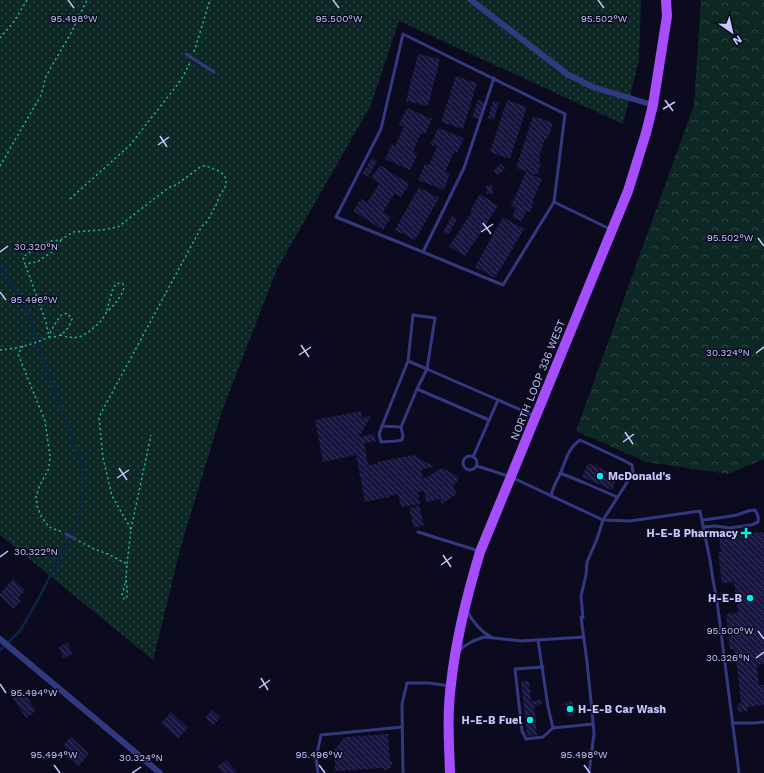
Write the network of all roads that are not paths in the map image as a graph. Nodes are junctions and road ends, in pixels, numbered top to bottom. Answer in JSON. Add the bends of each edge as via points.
{"nodes":[{"id":1,"x":471,"y":0,"type":"edge"},
{"id":2,"x":666,"y":0,"type":"edge"},
{"id":3,"x":186,"y":54,"type":"dead end"},
{"id":4,"x":214,"y":72,"type":"dead end"},
{"id":5,"x":494,"y":78,"type":"junction"},
{"id":6,"x":653,"y":105,"type":"junction"},
{"id":7,"x":554,"y":202,"type":"junction"},
{"id":8,"x":613,"y":230,"type":"junction"},
{"id":9,"x":423,"y":252,"type":"junction"},
{"id":10,"x":408,"y":361,"type":"junction"},
{"id":11,"x":427,"y":369,"type":"junction"},
{"id":12,"x":417,"y":389,"type":"junction"},
{"id":13,"x":498,"y":400,"type":"junction"},
{"id":14,"x":536,"y":416,"type":"junction"},
{"id":15,"x":489,"y":420,"type":"junction"},
{"id":16,"x":382,"y":426,"type":"junction"},
{"id":17,"x":400,"y":427,"type":"junction"},
{"id":18,"x":473,"y":457,"type":"junction"},
{"id":19,"x":476,"y":466,"type":"junction"},
{"id":20,"x":560,"y":474,"type":"junction"},
{"id":21,"x":511,"y":477,"type":"junction"},
{"id":22,"x":551,"y":496,"type":"junction"},
{"id":23,"x":617,"y":497,"type":"junction"},
{"id":24,"x":603,"y":520,"type":"junction"},
{"id":25,"x":702,"y":520,"type":"junction"},
{"id":26,"x":703,"y":527,"type":"junction"},
{"id":27,"x":418,"y":532,"type":"dead end"},
{"id":28,"x":66,"y":534,"type":"road end"},
{"id":29,"x":75,"y":539,"type":"road end"},
{"id":30,"x":480,"y":552,"type":"junction"},
{"id":31,"x":465,"y":604,"type":"junction"},
{"id":32,"x":584,"y":637,"type":"junction"},
{"id":33,"x":493,"y":638,"type":"junction"},
{"id":34,"x":0,"y":639,"type":"edge"},
{"id":35,"x":538,"y":640,"type":"junction"},
{"id":36,"x":454,"y":657,"type":"junction"},
{"id":37,"x":542,"y":667,"type":"junction"},
{"id":38,"x":450,"y":686,"type":"junction"},
{"id":39,"x":764,"y":722,"type":"edge"},
{"id":40,"x":732,"y":723,"type":"junction"},
{"id":41,"x":593,"y":724,"type":"junction"},
{"id":42,"x":402,"y":727,"type":"junction"},
{"id":43,"x":553,"y":728,"type":"junction"},
{"id":44,"x":160,"y":773,"type":"edge"},
{"id":45,"x":318,"y":773,"type":"edge"},
{"id":46,"x":403,"y":773,"type":"edge"},
{"id":47,"x":450,"y":773,"type":"edge"},
{"id":48,"x":589,"y":773,"type":"edge"},
{"id":49,"x":739,"y":773,"type":"edge"}],
"edges":[{"from":1,"to":6,"type":"street","via":[[567,74],[593,87]]},
{"from":2,"to":6,"type":"main road","name":"NORTH LOOP 336 WEST","via":[[667,16]]},
{"from":3,"to":4,"type":"lane"},
{"from":5,"to":7,"type":"lane","via":[[565,114]]},
{"from":5,"to":9,"type":"lane","via":[[464,168]]},
{"from":5,"to":9,"type":"lane","via":[[403,34],[381,129],[336,217]]},
{"from":6,"to":8,"type":"main road","name":"NORTH LOOP 336 WEST","via":[[628,191]]},
{"from":7,"to":8,"type":"lane"},
{"from":7,"to":9,"type":"lane","via":[[503,285]]},
{"from":8,"to":14,"type":"main road","name":"NORTH LOOP 336 WEST"},
{"from":10,"to":11,"type":"lane"},
{"from":10,"to":11,"type":"lane","via":[[413,315],[435,318]]},
{"from":10,"to":16,"type":"lane"},
{"from":11,"to":12,"type":"lane"},
{"from":11,"to":13,"type":"lane"},
{"from":12,"to":15,"type":"lane"},
{"from":12,"to":17,"type":"lane"},
{"from":13,"to":14,"type":"lane"},
{"from":13,"to":15,"type":"lane"},
{"from":14,"to":21,"type":"main road","name":"NORTH LOOP 336 WEST"},
{"from":15,"to":18,"type":"lane"},
{"from":16,"to":17,"type":"lane"},
{"from":16,"to":17,"type":"lane","via":[[379,434],[381,442],[402,440]]},
{"from":18,"to":19,"type":"lane","via":[[477,461]]},
{"from":18,"to":19,"type":"lane","via":[[467,457],[463,461],[463,466],[467,470],[472,470]]},
{"from":19,"to":21,"type":"lane"},
{"from":20,"to":22,"type":"lane"},
{"from":20,"to":23,"type":"lane"},
{"from":20,"to":23,"type":"lane","via":[[574,444],[580,440],[632,465],[633,471]]},
{"from":21,"to":22,"type":"lane"},
{"from":21,"to":30,"type":"main road","name":"NORTH LOOP 336 WEST"},
{"from":22,"to":24,"type":"lane"},
{"from":23,"to":24,"type":"lane"},
{"from":24,"to":25,"type":"lane","via":[[630,522],[700,511]]},
{"from":24,"to":32,"type":"lane","via":[[587,562],[581,596]]},
{"from":25,"to":26,"type":"lane"},
{"from":25,"to":26,"type":"lane","via":[[740,514],[749,510],[755,510],[758,518],[758,522],[751,525],[729,528]]},
{"from":26,"to":40,"type":"lane","via":[[717,600]]},
{"from":27,"to":30,"type":"lane"},
{"from":28,"to":29,"type":"lane"},
{"from":30,"to":31,"type":"main road","name":"NORTH LOOP 336 WEST"},
{"from":31,"to":33,"type":"lane","via":[[467,612],[476,624]]},
{"from":31,"to":36,"type":"main road","name":"NORTH LOOP 336 WEST"},
{"from":32,"to":35,"type":"lane"},
{"from":32,"to":41,"type":"lane"},
{"from":33,"to":35,"type":"lane"},
{"from":33,"to":36,"type":"lane","via":[[484,637],[473,641]]},
{"from":34,"to":44,"type":"street"},
{"from":35,"to":37,"type":"lane"},
{"from":36,"to":38,"type":"main road","name":"NORTH LOOP 336 WEST"},
{"from":37,"to":43,"type":"lane"},
{"from":37,"to":43,"type":"lane","via":[[515,669],[522,731],[526,739],[542,737]]},
{"from":38,"to":42,"type":"lane","via":[[407,683],[402,704]]},
{"from":38,"to":47,"type":"main road","name":"NORTH LOOP 336 WEST"},
{"from":39,"to":40,"type":"lane"},
{"from":40,"to":49,"type":"lane"},
{"from":41,"to":43,"type":"lane"},
{"from":41,"to":48,"type":"lane"},
{"from":42,"to":45,"type":"lane","via":[[321,735],[316,758]]},
{"from":42,"to":46,"type":"lane"}]}
